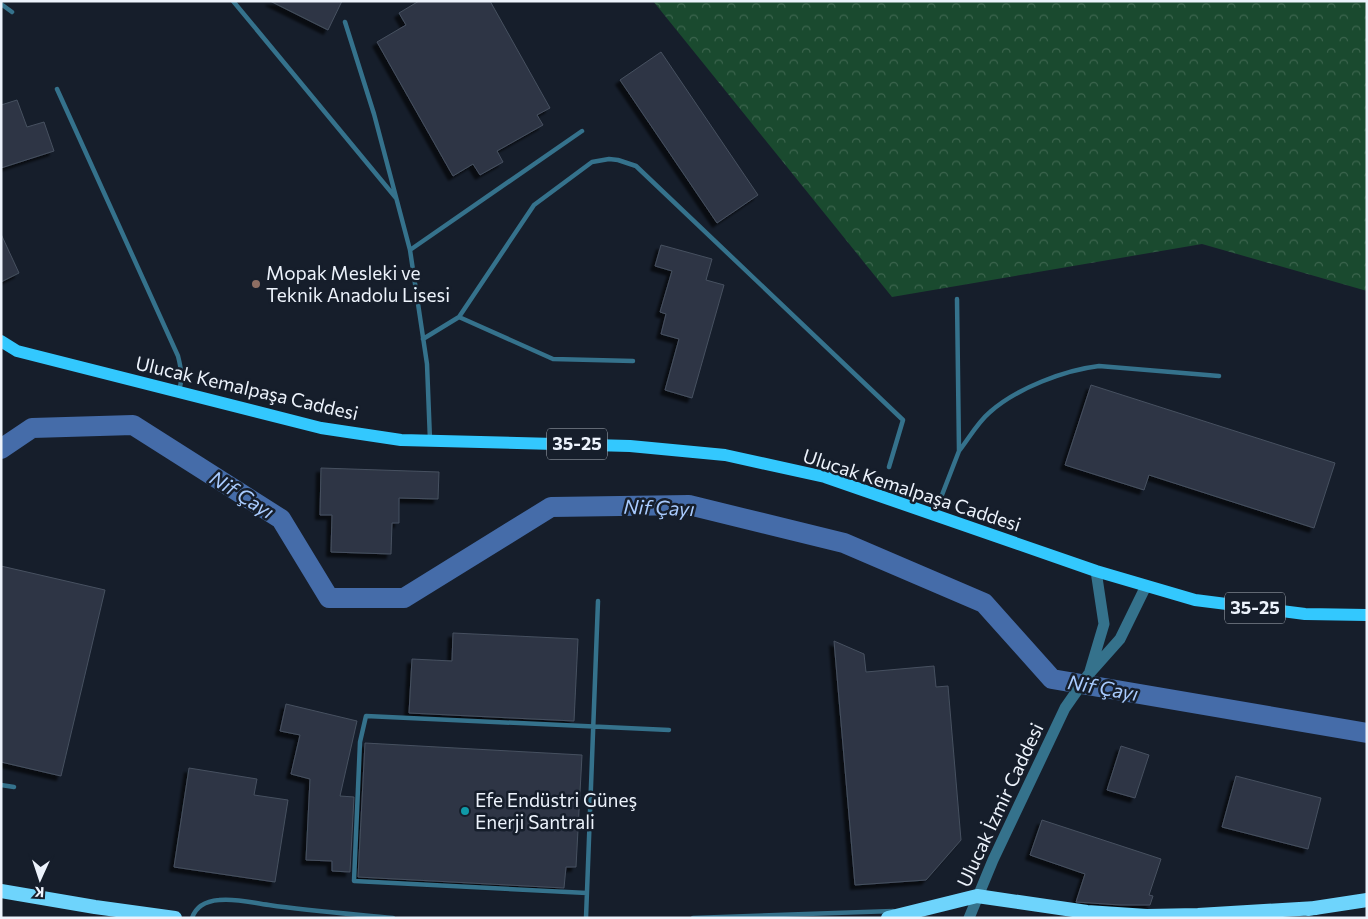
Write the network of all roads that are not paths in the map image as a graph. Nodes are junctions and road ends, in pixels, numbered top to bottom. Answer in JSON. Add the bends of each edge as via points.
{"nodes":[{"id":1,"x":233,"y":1,"type":"edge"},
{"id":2,"x":1,"y":4,"type":"edge"},
{"id":3,"x":12,"y":12,"type":"dead end"},
{"id":4,"x":345,"y":22,"type":"dead end"},
{"id":5,"x":58,"y":89,"type":"dead end"},
{"id":6,"x":582,"y":131,"type":"dead end"},
{"id":7,"x":396,"y":199,"type":"junction"},
{"id":8,"x":410,"y":250,"type":"junction"},
{"id":9,"x":957,"y":299,"type":"dead end"},
{"id":10,"x":458,"y":317,"type":"junction"},
{"id":11,"x":423,"y":339,"type":"junction"},
{"id":12,"x":1,"y":341,"type":"edge"},
{"id":13,"x":633,"y":361,"type":"dead end"},
{"id":14,"x":1219,"y":376,"type":"dead end"},
{"id":15,"x":179,"y":392,"type":"junction"},
{"id":16,"x":430,"y":440,"type":"junction"},
{"id":17,"x":959,"y":451,"type":"junction"},
{"id":18,"x":889,"y":467,"type":"dead end"},
{"id":19,"x":934,"y":515,"type":"junction"},
{"id":20,"x":1096,"y":571,"type":"junction"},
{"id":21,"x":1146,"y":586,"type":"junction"},
{"id":22,"x":598,"y":601,"type":"dead end"},
{"id":23,"x":1367,"y":615,"type":"edge"},
{"id":24,"x":1088,"y":675,"type":"junction"},
{"id":25,"x":593,"y":727,"type":"junction"},
{"id":26,"x":669,"y":730,"type":"dead end"},
{"id":27,"x":1,"y":785,"type":"edge"},
{"id":28,"x":14,"y":787,"type":"dead end"},
{"id":29,"x":1,"y":891,"type":"edge"},
{"id":30,"x":586,"y":893,"type":"junction"},
{"id":31,"x":977,"y":896,"type":"junction"},
{"id":32,"x":1367,"y":900,"type":"edge"},
{"id":33,"x":1316,"y":908,"type":"junction"},
{"id":34,"x":914,"y":910,"type":"junction"},
{"id":35,"x":175,"y":918,"type":"edge"},
{"id":36,"x":192,"y":918,"type":"edge"},
{"id":37,"x":393,"y":918,"type":"edge"},
{"id":38,"x":586,"y":918,"type":"edge"},
{"id":39,"x":693,"y":918,"type":"edge"},
{"id":40,"x":888,"y":918,"type":"edge"},
{"id":41,"x":969,"y":918,"type":"edge"},
{"id":42,"x":1245,"y":918,"type":"edge"}],
"edges":[{"from":1,"to":7,"type":"lane"},
{"from":2,"to":3,"type":"lane"},
{"from":4,"to":7,"type":"lane"},
{"from":5,"to":15,"type":"lane","via":[[178,356],[182,382]]},
{"from":6,"to":8,"type":"lane"},
{"from":7,"to":8,"type":"lane"},
{"from":8,"to":11,"type":"lane"},
{"from":9,"to":17,"type":"lane"},
{"from":10,"to":11,"type":"lane"},
{"from":10,"to":13,"type":"lane","via":[[553,359]]},
{"from":10,"to":18,"type":"lane","via":[[534,205],[592,162],[609,159],[627,162],[636,166],[903,420]]},
{"from":11,"to":16,"type":"lane"},
{"from":12,"to":15,"type":"main road","name":"Ulucak Kemalpaşa Caddesi","number":"35-25","via":[[17,351]]},
{"from":14,"to":17,"type":"lane","via":[[1084,367],[1048,379],[1009,399],[990,412]]},
{"from":15,"to":16,"type":"main road","name":"Ulucak Kemalpaşa Caddesi","number":"35-25","via":[[321,428],[401,440]]},
{"from":16,"to":19,"type":"main road","name":"Ulucak Kemalpaşa Caddesi","number":"35-25","via":[[630,446],[725,455],[825,477]]},
{"from":17,"to":19,"type":"lane"},
{"from":19,"to":20,"type":"main road","name":"Ulucak Kemalpaşa Caddesi","number":"35-25"},
{"from":20,"to":21,"type":"main road","name":"Ulucak Kemalpaşa Caddesi","number":"35-25"},
{"from":20,"to":24,"type":"street","via":[[1104,624]]},
{"from":21,"to":23,"type":"main road","name":"Ulucak Kemalpaşa Caddesi","number":"35-25","via":[[1204,601],[1305,614]]},
{"from":21,"to":24,"type":"street","via":[[1120,639]]},
{"from":22,"to":25,"type":"lane"},
{"from":24,"to":31,"type":"street","name":"Ulucak İzmir Caddesi","via":[[1065,708]]},
{"from":25,"to":26,"type":"lane"},
{"from":25,"to":30,"type":"lane"},
{"from":25,"to":30,"type":"lane","via":[[366,716],[360,742],[354,880]]},
{"from":27,"to":28,"type":"lane"},
{"from":29,"to":35,"type":"highway"},
{"from":30,"to":38,"type":"lane"},
{"from":31,"to":33,"type":"highway","via":[[1087,912],[1147,916]]},
{"from":31,"to":34,"type":"highway"},
{"from":31,"to":41,"type":"street","name":"Ulucak İzmir Caddesi"},
{"from":32,"to":33,"type":"highway"},
{"from":33,"to":42,"type":"highway"},
{"from":34,"to":39,"type":"lane"},
{"from":34,"to":40,"type":"highway"},
{"from":36,"to":37,"type":"lane","via":[[195,910],[205,903],[240,900]]}]}
